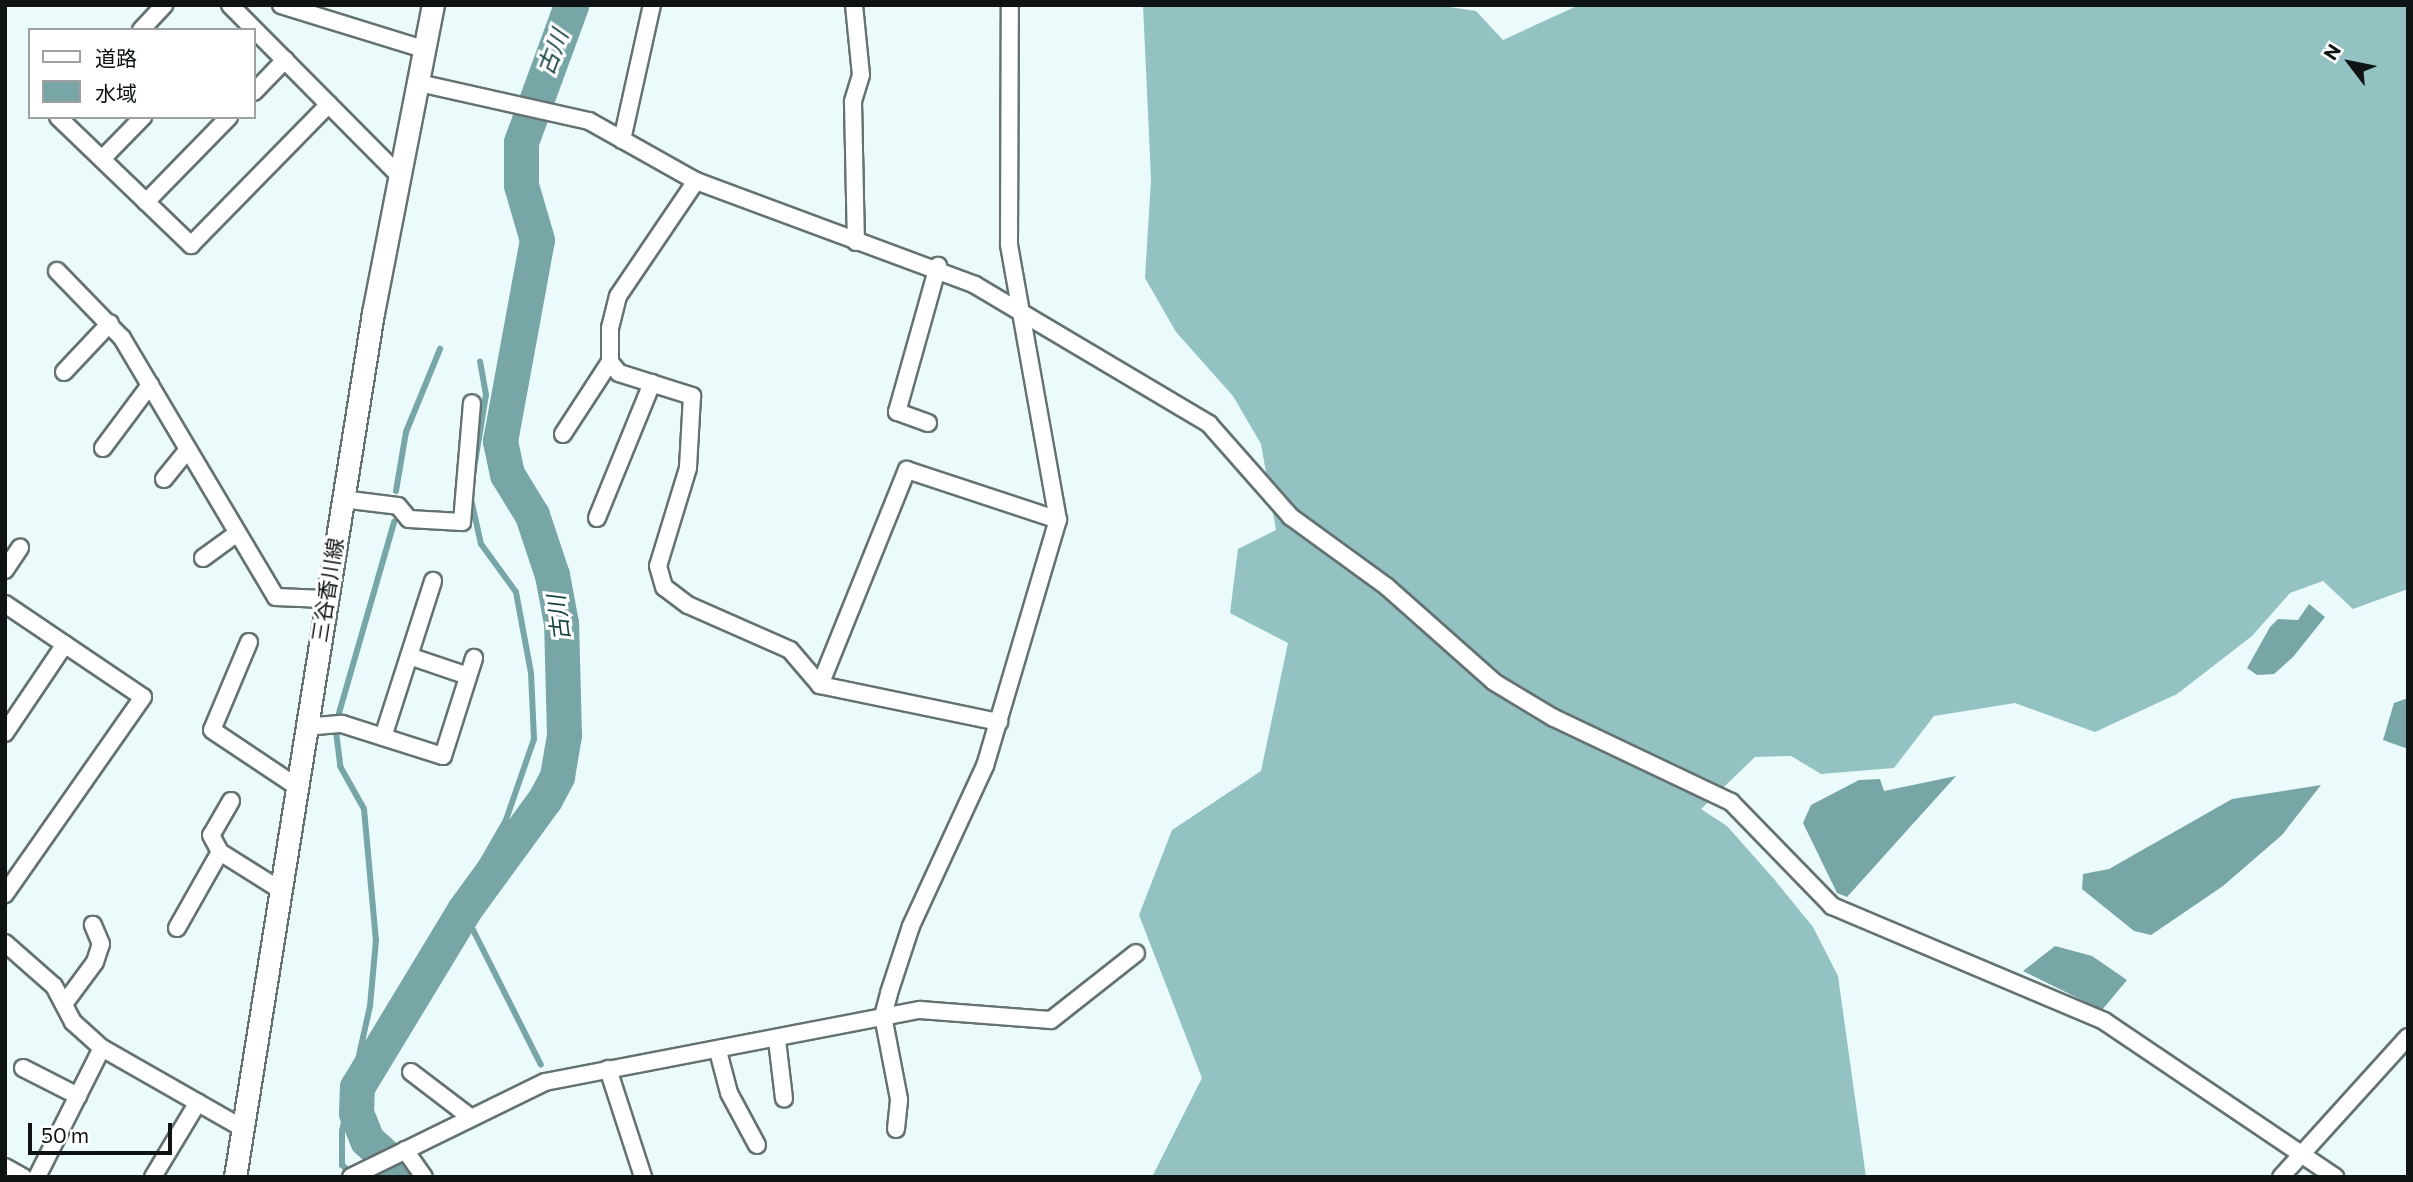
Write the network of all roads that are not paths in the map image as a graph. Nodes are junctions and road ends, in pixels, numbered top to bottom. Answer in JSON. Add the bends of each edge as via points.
{"nodes":[{"id":1,"x":164,"y":5,"type":"edge"},
{"id":2,"x":230,"y":5,"type":"edge"},
{"id":3,"x":281,"y":5,"type":"edge"},
{"id":4,"x":433,"y":5,"type":"edge"},
{"id":5,"x":652,"y":5,"type":"edge"},
{"id":6,"x":854,"y":5,"type":"edge"},
{"id":7,"x":1010,"y":5,"type":"edge"},
{"id":8,"x":242,"y":17,"type":"junction"},
{"id":9,"x":143,"y":28,"type":"edge"},
{"id":10,"x":231,"y":28,"type":"edge"},
{"id":11,"x":253,"y":28,"type":"edge"},
{"id":12,"x":256,"y":31,"type":"edge"},
{"id":13,"x":426,"y":50,"type":"junction"},
{"id":14,"x":285,"y":60,"type":"junction"},
{"id":15,"x":419,"y":83,"type":"junction"},
{"id":16,"x":256,"y":90,"type":"edge"},
{"id":17,"x":329,"y":104,"type":"junction"},
{"id":18,"x":60,"y":119,"type":"edge"},
{"id":19,"x":141,"y":119,"type":"edge"},
{"id":20,"x":227,"y":119,"type":"edge"},
{"id":21,"x":622,"y":141,"type":"junction"},
{"id":22,"x":102,"y":159,"type":"junction"},
{"id":23,"x":400,"y":176,"type":"junction"},
{"id":24,"x":696,"y":181,"type":"junction"},
{"id":25,"x":146,"y":202,"type":"junction"},
{"id":26,"x":856,"y":242,"type":"junction"},
{"id":27,"x":939,"y":266,"type":"junction"},
{"id":28,"x":57,"y":271,"type":"dead end"},
{"id":29,"x":1016,"y":308,"type":"junction"},
{"id":30,"x":110,"y":323,"type":"junction"},
{"id":31,"x":610,"y":362,"type":"junction"},
{"id":32,"x":64,"y":372,"type":"dead end"},
{"id":33,"x":652,"y":383,"type":"junction"},
{"id":34,"x":150,"y":385,"type":"junction"},
{"id":35,"x":472,"y":403,"type":"dead end"},
{"id":36,"x":928,"y":423,"type":"dead end"},
{"id":37,"x":563,"y":434,"type":"dead end"},
{"id":38,"x":103,"y":448,"type":"dead end"},
{"id":39,"x":187,"y":451,"type":"junction"},
{"id":40,"x":164,"y":479,"type":"dead end"},
{"id":41,"x":342,"y":499,"type":"junction"},
{"id":42,"x":597,"y":518,"type":"dead end"},
{"id":43,"x":1058,"y":520,"type":"junction"},
{"id":44,"x":236,"y":534,"type":"junction"},
{"id":45,"x":20,"y":548,"type":"dead end"},
{"id":46,"x":203,"y":558,"type":"dead end"},
{"id":47,"x":5,"y":570,"type":"edge"},
{"id":48,"x":433,"y":581,"type":"dead end"},
{"id":49,"x":326,"y":599,"type":"junction"},
{"id":50,"x":5,"y":604,"type":"edge"},
{"id":51,"x":249,"y":642,"type":"dead end"},
{"id":52,"x":65,"y":644,"type":"junction"},
{"id":53,"x":409,"y":656,"type":"junction"},
{"id":54,"x":474,"y":658,"type":"dead end"},
{"id":55,"x":468,"y":676,"type":"junction"},
{"id":56,"x":820,"y":685,"type":"junction"},
{"id":57,"x":999,"y":722,"type":"junction"},
{"id":58,"x":305,"y":727,"type":"junction"},
{"id":59,"x":5,"y":733,"type":"edge"},
{"id":60,"x":383,"y":737,"type":"junction"},
{"id":61,"x":296,"y":786,"type":"junction"},
{"id":62,"x":231,"y":801,"type":"dead end"},
{"id":63,"x":220,"y":852,"type":"junction"},
{"id":64,"x":279,"y":889,"type":"junction"},
{"id":65,"x":5,"y":894,"type":"edge"},
{"id":66,"x":93,"y":925,"type":"dead end"},
{"id":67,"x":177,"y":928,"type":"dead end"},
{"id":68,"x":5,"y":943,"type":"edge"},
{"id":69,"x":1136,"y":953,"type":"dead end"},
{"id":70,"x":64,"y":1004,"type":"junction"},
{"id":71,"x":883,"y":1016,"type":"junction"},
{"id":72,"x":2408,"y":1037,"type":"edge"},
{"id":73,"x":777,"y":1040,"type":"junction"},
{"id":74,"x":102,"y":1048,"type":"junction"},
{"id":75,"x":718,"y":1051,"type":"junction"},
{"id":76,"x":23,"y":1068,"type":"dead end"},
{"id":77,"x":608,"y":1069,"type":"junction"},
{"id":78,"x":411,"y":1072,"type":"dead end"},
{"id":79,"x":78,"y":1096,"type":"junction"},
{"id":80,"x":784,"y":1099,"type":"dead end"},
{"id":81,"x":198,"y":1102,"type":"junction"},
{"id":82,"x":470,"y":1118,"type":"junction"},
{"id":83,"x":242,"y":1128,"type":"junction"},
{"id":84,"x":896,"y":1129,"type":"dead end"},
{"id":85,"x":757,"y":1145,"type":"dead end"},
{"id":86,"x":2300,"y":1152,"type":"junction"},
{"id":87,"x":399,"y":1153,"type":"junction"},
{"id":88,"x":5,"y":1167,"type":"edge"},
{"id":89,"x":23,"y":1177,"type":"edge"},
{"id":90,"x":37,"y":1177,"type":"edge"},
{"id":91,"x":153,"y":1177,"type":"edge"},
{"id":92,"x":235,"y":1177,"type":"edge"},
{"id":93,"x":351,"y":1177,"type":"edge"},
{"id":94,"x":424,"y":1177,"type":"edge"},
{"id":95,"x":643,"y":1177,"type":"edge"},
{"id":96,"x":2281,"y":1177,"type":"edge"},
{"id":97,"x":2335,"y":1177,"type":"edge"}],
"edges":[{"from":1,"to":9,"type":"street"},
{"from":2,"to":8,"type":"street"},
{"from":3,"to":13,"type":"street"},
{"from":4,"to":13,"type":"main road","name":"三谷香川線"},
{"from":5,"to":21,"type":"street"},
{"from":6,"to":26,"type":"street","via":[[861,75],[853,102]]},
{"from":7,"to":29,"type":"street","via":[[1009,244]]},
{"from":8,"to":10,"type":"street"},
{"from":8,"to":11,"type":"street"},
{"from":12,"to":14,"type":"street"},
{"from":13,"to":15,"type":"main road","name":"三谷香川線"},
{"from":14,"to":16,"type":"street"},
{"from":14,"to":17,"type":"street"},
{"from":15,"to":21,"type":"street","via":[[589,121]]},
{"from":15,"to":23,"type":"main road","name":"三谷香川線"},
{"from":17,"to":23,"type":"street"},
{"from":17,"to":25,"type":"street","via":[[191,245]]},
{"from":18,"to":22,"type":"street"},
{"from":19,"to":22,"type":"street"},
{"from":20,"to":25,"type":"street"},
{"from":21,"to":24,"type":"street"},
{"from":22,"to":25,"type":"street"},
{"from":23,"to":41,"type":"main road","name":"三谷香川線"},
{"from":24,"to":26,"type":"street"},
{"from":24,"to":31,"type":"street","via":[[618,296]]},
{"from":26,"to":27,"type":"street"},
{"from":27,"to":29,"type":"street"},
{"from":27,"to":36,"type":"street","via":[[897,412]]},
{"from":28,"to":30,"type":"street"},
{"from":29,"to":43,"type":"street"},
{"from":29,"to":86,"type":"street","via":[[1209,424],[1291,517],[1386,586],[1494,682],[1565,724],[1731,802],[1832,906],[2104,1021]]},
{"from":30,"to":32,"type":"street"},
{"from":30,"to":34,"type":"street"},
{"from":31,"to":33,"type":"street","via":[[619,373]]},
{"from":31,"to":37,"type":"street"},
{"from":33,"to":42,"type":"street"},
{"from":33,"to":56,"type":"street","via":[[692,396],[688,468],[660,555],[664,587],[688,606],[790,650]]},
{"from":34,"to":38,"type":"street"},
{"from":34,"to":39,"type":"street"},
{"from":35,"to":41,"type":"street","via":[[462,522],[409,519],[398,506]]},
{"from":39,"to":40,"type":"street"},
{"from":39,"to":44,"type":"street"},
{"from":41,"to":49,"type":"main road","name":"三谷香川線"},
{"from":43,"to":56,"type":"street","via":[[908,470]]},
{"from":43,"to":57,"type":"street"},
{"from":44,"to":46,"type":"street"},
{"from":44,"to":49,"type":"street","via":[[276,597]]},
{"from":45,"to":47,"type":"street"},
{"from":48,"to":53,"type":"street"},
{"from":49,"to":58,"type":"main road","name":"三谷香川線"},
{"from":50,"to":52,"type":"street"},
{"from":51,"to":61,"type":"street","via":[[212,730]]},
{"from":52,"to":59,"type":"street"},
{"from":52,"to":65,"type":"street","via":[[143,697]]},
{"from":53,"to":55,"type":"street"},
{"from":53,"to":60,"type":"street"},
{"from":54,"to":55,"type":"street"},
{"from":55,"to":60,"type":"street","via":[[443,756]]},
{"from":56,"to":57,"type":"street"},
{"from":57,"to":71,"type":"street","via":[[912,926]]},
{"from":58,"to":60,"type":"street","via":[[342,724]]},
{"from":58,"to":61,"type":"main road","name":"三谷香川線"},
{"from":61,"to":64,"type":"main road","name":"三谷香川線"},
{"from":62,"to":63,"type":"street","via":[[211,835]]},
{"from":63,"to":64,"type":"street"},
{"from":63,"to":67,"type":"street"},
{"from":64,"to":83,"type":"main road","name":"三谷香川線"},
{"from":66,"to":70,"type":"street","via":[[101,944],[95,962]]},
{"from":68,"to":70,"type":"street"},
{"from":69,"to":71,"type":"street","via":[[1051,1020],[920,1010]]},
{"from":70,"to":74,"type":"street","via":[[73,1022]]},
{"from":71,"to":73,"type":"street"},
{"from":71,"to":84,"type":"street","via":[[899,1100]]},
{"from":72,"to":86,"type":"street"},
{"from":73,"to":75,"type":"street"},
{"from":73,"to":80,"type":"street"},
{"from":74,"to":79,"type":"street"},
{"from":74,"to":81,"type":"street"},
{"from":75,"to":77,"type":"street"},
{"from":75,"to":85,"type":"street","via":[[729,1093]]},
{"from":76,"to":79,"type":"street"},
{"from":77,"to":82,"type":"street","via":[[545,1083]]},
{"from":77,"to":95,"type":"street"},
{"from":78,"to":82,"type":"street"},
{"from":79,"to":90,"type":"street"},
{"from":81,"to":83,"type":"street"},
{"from":81,"to":91,"type":"street"},
{"from":82,"to":87,"type":"street"},
{"from":83,"to":92,"type":"main road","name":"三谷香川線"},
{"from":86,"to":96,"type":"street"},
{"from":86,"to":97,"type":"street"},
{"from":87,"to":93,"type":"street"},
{"from":87,"to":94,"type":"street"},
{"from":88,"to":89,"type":"street"}]}
